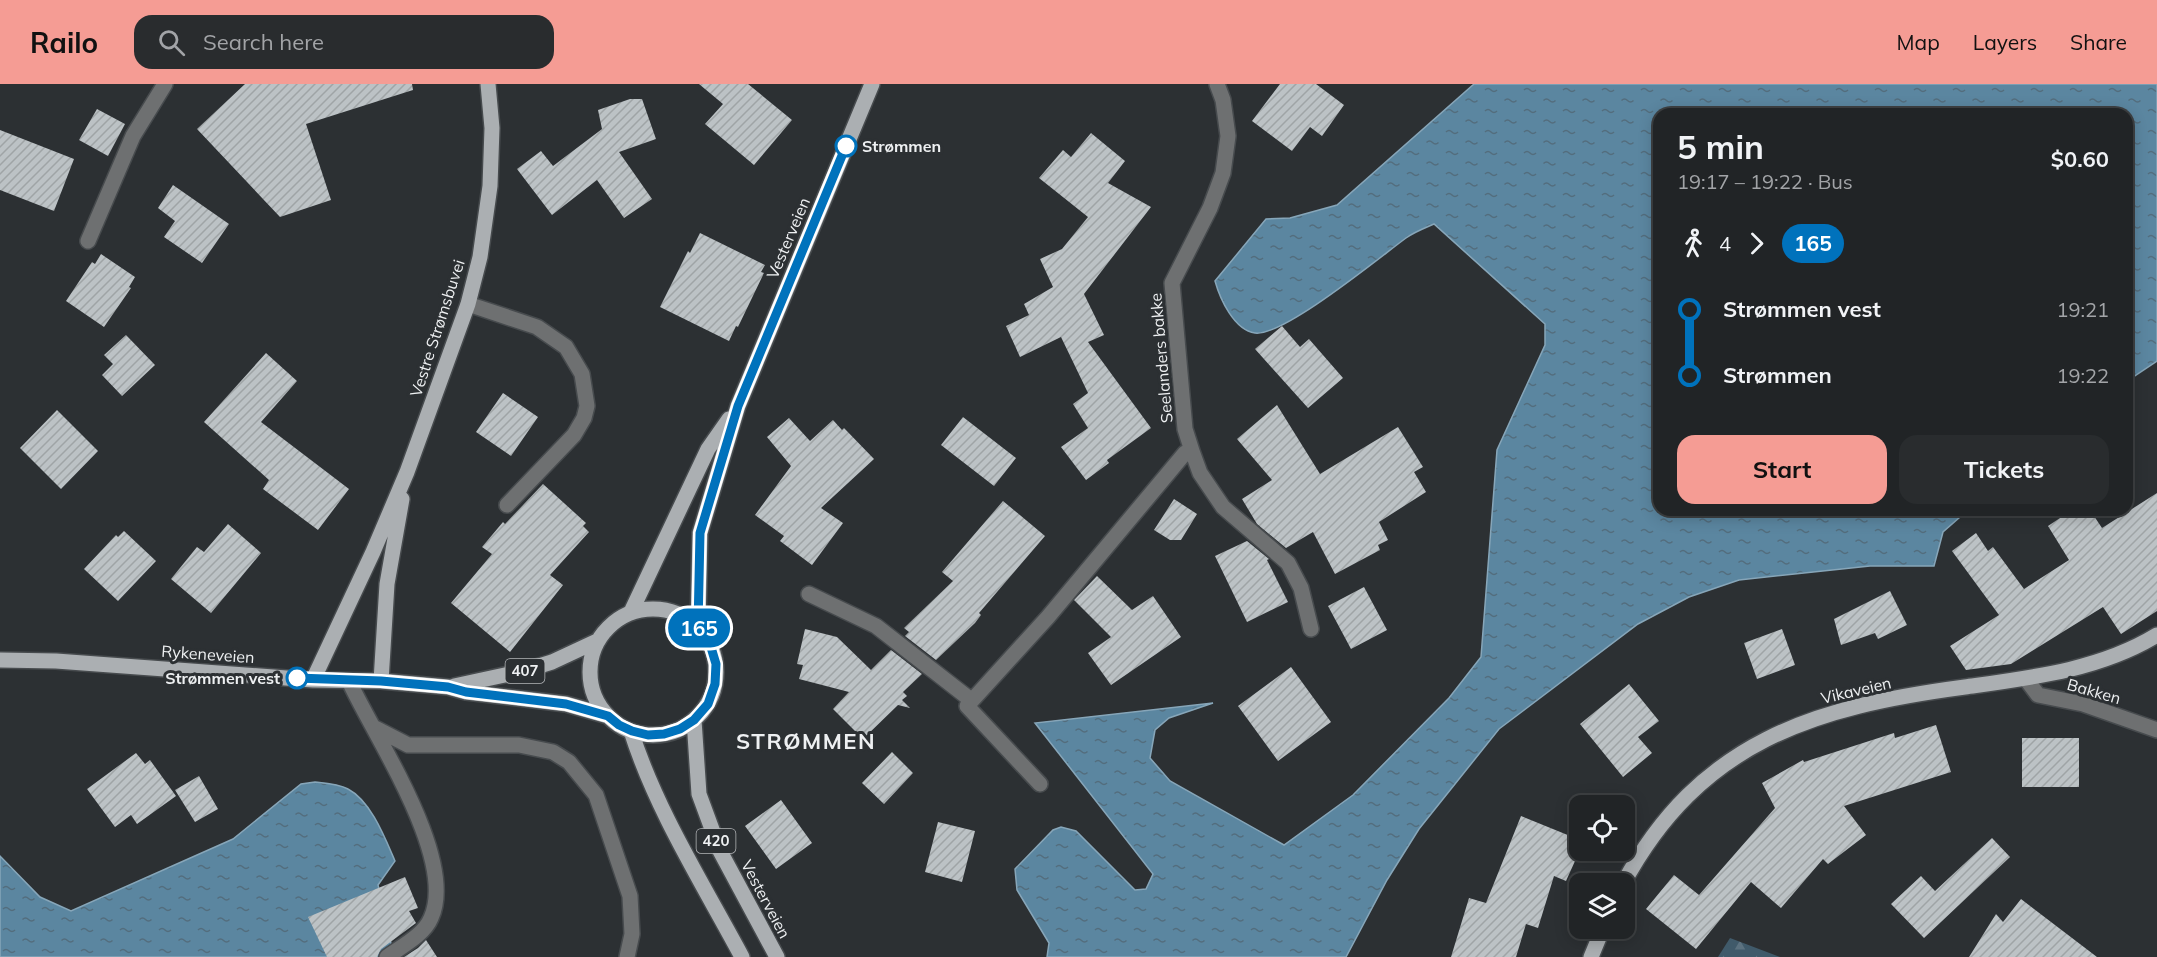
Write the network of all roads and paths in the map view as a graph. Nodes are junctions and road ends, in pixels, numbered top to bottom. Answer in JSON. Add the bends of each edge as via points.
{"nodes":[{"id":1,"x":165,"y":84,"type":"edge"},
{"id":2,"x":488,"y":84,"type":"edge"},
{"id":3,"x":872,"y":84,"type":"edge"},
{"id":4,"x":1217,"y":84,"type":"edge"},
{"id":5,"x":87,"y":241,"type":"dead end"},
{"id":6,"x":468,"y":304,"type":"junction"},
{"id":7,"x":738,"y":406,"type":"junction"},
{"id":8,"x":1192,"y":451,"type":"junction"},
{"id":9,"x":407,"y":472,"type":"junction"},
{"id":10,"x":507,"y":505,"type":"dead end"},
{"id":11,"x":809,"y":594,"type":"dead end"},
{"id":12,"x":631,"y":612,"type":"junction"},
{"id":13,"x":698,"y":627,"type":"junction"},
{"id":14,"x":1311,"y":630,"type":"dead end"},
{"id":15,"x":2157,"y":635,"type":"edge"},
{"id":16,"x":597,"y":641,"type":"junction"},
{"id":17,"x":0,"y":660,"type":"edge"},
{"id":18,"x":2026,"y":679,"type":"junction"},
{"id":19,"x":314,"y":680,"type":"junction"},
{"id":20,"x":350,"y":681,"type":"junction"},
{"id":21,"x":381,"y":681,"type":"junction"},
{"id":22,"x":448,"y":687,"type":"junction"},
{"id":23,"x":971,"y":700,"type":"junction"},
{"id":24,"x":608,"y":716,"type":"junction"},
{"id":25,"x":694,"y":720,"type":"junction"},
{"id":26,"x":375,"y":728,"type":"junction"},
{"id":27,"x":2157,"y":730,"type":"edge"},
{"id":28,"x":632,"y":731,"type":"junction"},
{"id":29,"x":1040,"y":784,"type":"dead end"},
{"id":30,"x":1629,"y":873,"type":"edge"},
{"id":31,"x":1598,"y":939,"type":"edge"},
{"id":32,"x":387,"y":957,"type":"edge"},
{"id":33,"x":627,"y":957,"type":"edge"},
{"id":34,"x":742,"y":957,"type":"edge"},
{"id":35,"x":777,"y":957,"type":"edge"},
{"id":36,"x":1591,"y":957,"type":"edge"}],
"edges":[{"from":1,"to":5,"type":"street","via":[[133,136]]},
{"from":2,"to":6,"type":"main road","name":"Vestre Strømsbuvei","via":[[492,128],[490,186],[480,257]]},
{"from":3,"to":7,"type":"main road","name":"Vesterveien"},
{"from":4,"to":8,"type":"street","name":"Seelanders bakke","via":[[1228,136],[1223,173],[1172,283],[1185,429]]},
{"from":6,"to":9,"type":"main road","name":"Vestre Strømsbuvei"},
{"from":6,"to":10,"type":"street","via":[[537,327],[566,347],[582,374],[585,418],[574,435]]},
{"from":7,"to":12,"type":"main road","name":"Vesterveien","via":[[708,449]]},
{"from":7,"to":13,"type":"main road","name":"Vesterveien","via":[[700,533]]},
{"from":8,"to":14,"type":"street","name":"Seelanders bakke","via":[[1200,473],[1223,507],[1288,563],[1301,588]]},
{"from":8,"to":23,"type":"street","via":[[1185,453],[1048,617]]},
{"from":9,"to":19,"type":"main road","name":"Vestre Strømsbuvei"},
{"from":9,"to":21,"type":"main road","name":"Vestre Strømsbuvei","via":[[387,584]]},
{"from":11,"to":23,"type":"street","via":[[876,626]]},
{"from":12,"to":13,"type":"main road","via":[[667,610]]},
{"from":12,"to":16,"type":"main road","via":[[618,619]]},
{"from":13,"to":25,"type":"main road","via":[[710,644],[716,664],[708,704]]},
{"from":15,"to":18,"type":"main road","name":"Vikaveien","via":[[2121,653]]},
{"from":16,"to":22,"type":"main road","name":"Rykeneveien","number":"407","via":[[552,662]]},
{"from":16,"to":24,"type":"main road","via":[[590,660],[590,680],[596,700]]},
{"from":17,"to":19,"type":"main road","name":"Rykeneveien","number":"407"},
{"from":18,"to":27,"type":"street","name":"Bakken","via":[[2038,694],[2083,704]]},
{"from":18,"to":30,"type":"main road","name":"Vikaveien","via":[[1885,700],[1788,728],[1734,757],[1699,783],[1663,820]]},
{"from":19,"to":20,"type":"main road","name":"Rykeneveien","number":"407"},
{"from":20,"to":21,"type":"main road","name":"Rykeneveien","number":"407"},
{"from":20,"to":26,"type":"street"},
{"from":21,"to":22,"type":"main road","name":"Rykeneveien","number":"407"},
{"from":22,"to":24,"type":"main road","name":"Rykeneveien","number":"407","via":[[566,704]]},
{"from":23,"to":29,"type":"street","via":[[967,706]]},
{"from":24,"to":28,"type":"main road"},
{"from":25,"to":28,"type":"main road","via":[[664,734]]},
{"from":25,"to":35,"type":"main road","name":"Vesterveien","number":"420","via":[[699,794],[720,851]]},
{"from":26,"to":32,"type":"street","via":[[408,793],[435,863],[437,893],[431,918],[420,934]]},
{"from":26,"to":33,"type":"street","via":[[408,745],[519,745],[553,752],[568,762],[596,795],[630,896],[632,934]]},
{"from":28,"to":34,"type":"main road","number":"420","via":[[667,816]]},
{"from":31,"to":36,"type":"main road"}]}
